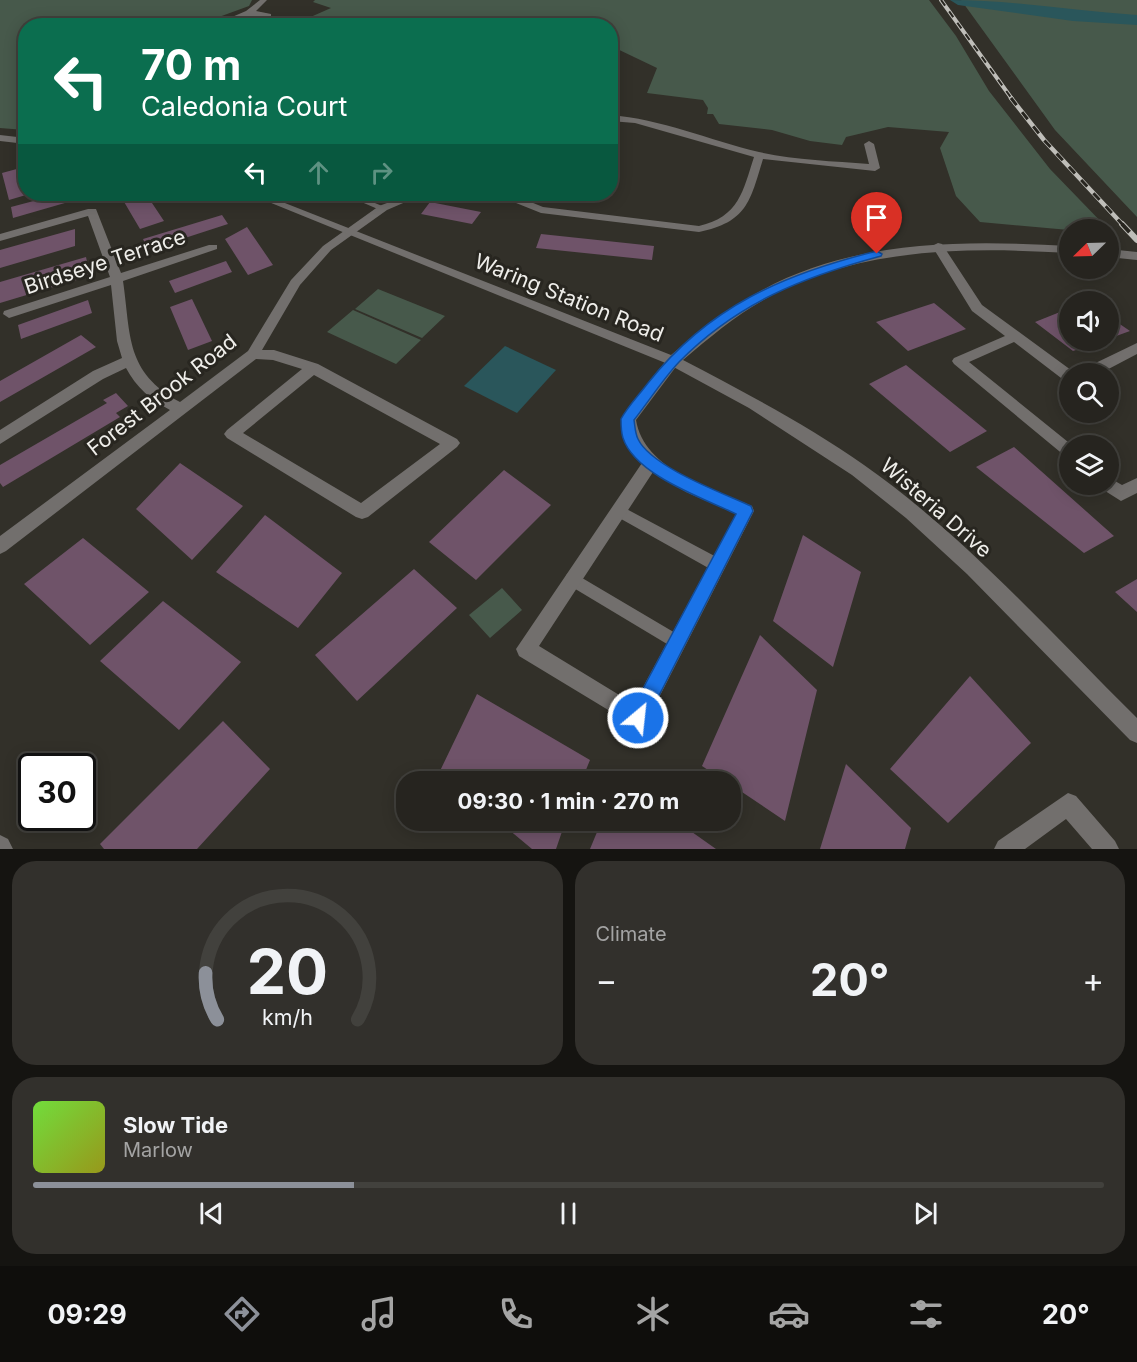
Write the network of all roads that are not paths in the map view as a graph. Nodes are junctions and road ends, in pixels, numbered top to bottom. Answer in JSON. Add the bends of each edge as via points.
{"nodes":[{"id":1,"x":264,"y":0,"type":"edge"},
{"id":2,"x":249,"y":12,"type":"junction"},
{"id":3,"x":234,"y":18,"type":"edge"},
{"id":4,"x":263,"y":18,"type":"edge"},
{"id":5,"x":618,"y":119,"type":"edge"},
{"id":6,"x":0,"y":138,"type":"edge"},
{"id":7,"x":18,"y":140,"type":"edge"},
{"id":8,"x":869,"y":144,"type":"dead end"},
{"id":9,"x":759,"y":155,"type":"junction"},
{"id":10,"x":274,"y":201,"type":"edge"},
{"id":11,"x":365,"y":201,"type":"edge"},
{"id":12,"x":401,"y":201,"type":"edge"},
{"id":13,"x":520,"y":201,"type":"edge"},
{"id":14,"x":383,"y":208,"type":"junction"},
{"id":15,"x":351,"y":230,"type":"junction"},
{"id":16,"x":0,"y":238,"type":"edge"},
{"id":17,"x":938,"y":246,"type":"junction"},
{"id":18,"x":213,"y":247,"type":"dead end"},
{"id":19,"x":1059,"y":249,"type":"edge"},
{"id":20,"x":1119,"y":254,"type":"edge"},
{"id":21,"x":1137,"y":255,"type":"edge"},
{"id":22,"x":117,"y":278,"type":"junction"},
{"id":23,"x":9,"y":314,"type":"dead end"},
{"id":24,"x":1014,"y":337,"type":"junction"},
{"id":25,"x":1137,"y":348,"type":"edge"},
{"id":26,"x":253,"y":354,"type":"junction"},
{"id":27,"x":128,"y":361,"type":"junction"},
{"id":28,"x":673,"y":361,"type":"junction"},
{"id":29,"x":1108,"y":363,"type":"edge"},
{"id":30,"x":313,"y":368,"type":"junction"},
{"id":31,"x":1059,"y":370,"type":"edge"},
{"id":32,"x":180,"y":409,"type":"junction"},
{"id":33,"x":0,"y":438,"type":"edge"},
{"id":34,"x":1059,"y":443,"type":"edge"},
{"id":35,"x":651,"y":463,"type":"junction"},
{"id":36,"x":1137,"y":485,"type":"edge"},
{"id":37,"x":1119,"y":492,"type":"edge"},
{"id":38,"x":619,"y":511,"type":"junction"},
{"id":39,"x":0,"y":546,"type":"edge"},
{"id":40,"x":717,"y":566,"type":"junction"},
{"id":41,"x":572,"y":579,"type":"junction"},
{"id":42,"x":677,"y":642,"type":"junction"},
{"id":43,"x":1137,"y":733,"type":"edge"},
{"id":44,"x":1006,"y":849,"type":"edge"},
{"id":45,"x":1107,"y":849,"type":"edge"}],
"edges":[{"from":1,"to":2,"type":"street"},
{"from":2,"to":3,"type":"street"},
{"from":2,"to":4,"type":"street","via":[[268,16]]},
{"from":5,"to":9,"type":"street","via":[[636,120]]},
{"from":6,"to":7,"type":"street"},
{"from":8,"to":9,"type":"street","via":[[875,168]]},
{"from":9,"to":13,"type":"street","via":[[744,201],[730,220],[715,226],[699,229],[541,210]]},
{"from":10,"to":15,"type":"street","name":"Waring Station Road"},
{"from":11,"to":14,"type":"lane"},
{"from":12,"to":14,"type":"street","name":"Forest Brook Road"},
{"from":14,"to":15,"type":"street","name":"Forest Brook Road"},
{"from":15,"to":26,"type":"street","name":"Forest Brook Road","via":[[327,248],[295,283]]},
{"from":15,"to":28,"type":"street","name":"Waring Station Road"},
{"from":16,"to":22,"type":"street","via":[[92,211]]},
{"from":17,"to":19,"type":"street","name":"Waring Station Road"},
{"from":17,"to":24,"type":"street","via":[[977,308]]},
{"from":17,"to":28,"type":"street","name":"Waring Station Road","via":[[877,254],[778,285],[728,315]]},
{"from":18,"to":22,"type":"street","name":"Birdseye Terrace"},
{"from":20,"to":21,"type":"street"},
{"from":22,"to":23,"type":"street","name":"Birdseye Terrace"},
{"from":22,"to":27,"type":"street"},
{"from":24,"to":31,"type":"street"},
{"from":24,"to":34,"type":"street","via":[[959,361]]},
{"from":25,"to":29,"type":"street"},
{"from":26,"to":30,"type":"street","via":[[274,355]]},
{"from":26,"to":32,"type":"street","name":"Forest Brook Road"},
{"from":27,"to":32,"type":"street","via":[[152,392]]},
{"from":27,"to":33,"type":"street","via":[[98,375]]},
{"from":28,"to":35,"type":"street","via":[[628,419],[630,437]]},
{"from":28,"to":43,"type":"street","name":"Wisteria Drive","via":[[807,436],[912,513],[973,568]]},
{"from":30,"to":30,"type":"street","via":[[371,400],[452,443],[362,512],[232,434]]},
{"from":32,"to":39,"type":"street","name":"Forest Brook Road"},
{"from":35,"to":38,"type":"street"},
{"from":35,"to":40,"type":"street","via":[[746,511]]},
{"from":36,"to":37,"type":"street"},
{"from":38,"to":40,"type":"lane"},
{"from":38,"to":41,"type":"street"},
{"from":40,"to":42,"type":"street"},
{"from":41,"to":42,"type":"lane"},
{"from":41,"to":42,"type":"street","via":[[526,649],[638,718]]},
{"from":44,"to":45,"type":"street","via":[[1068,804]]}]}
